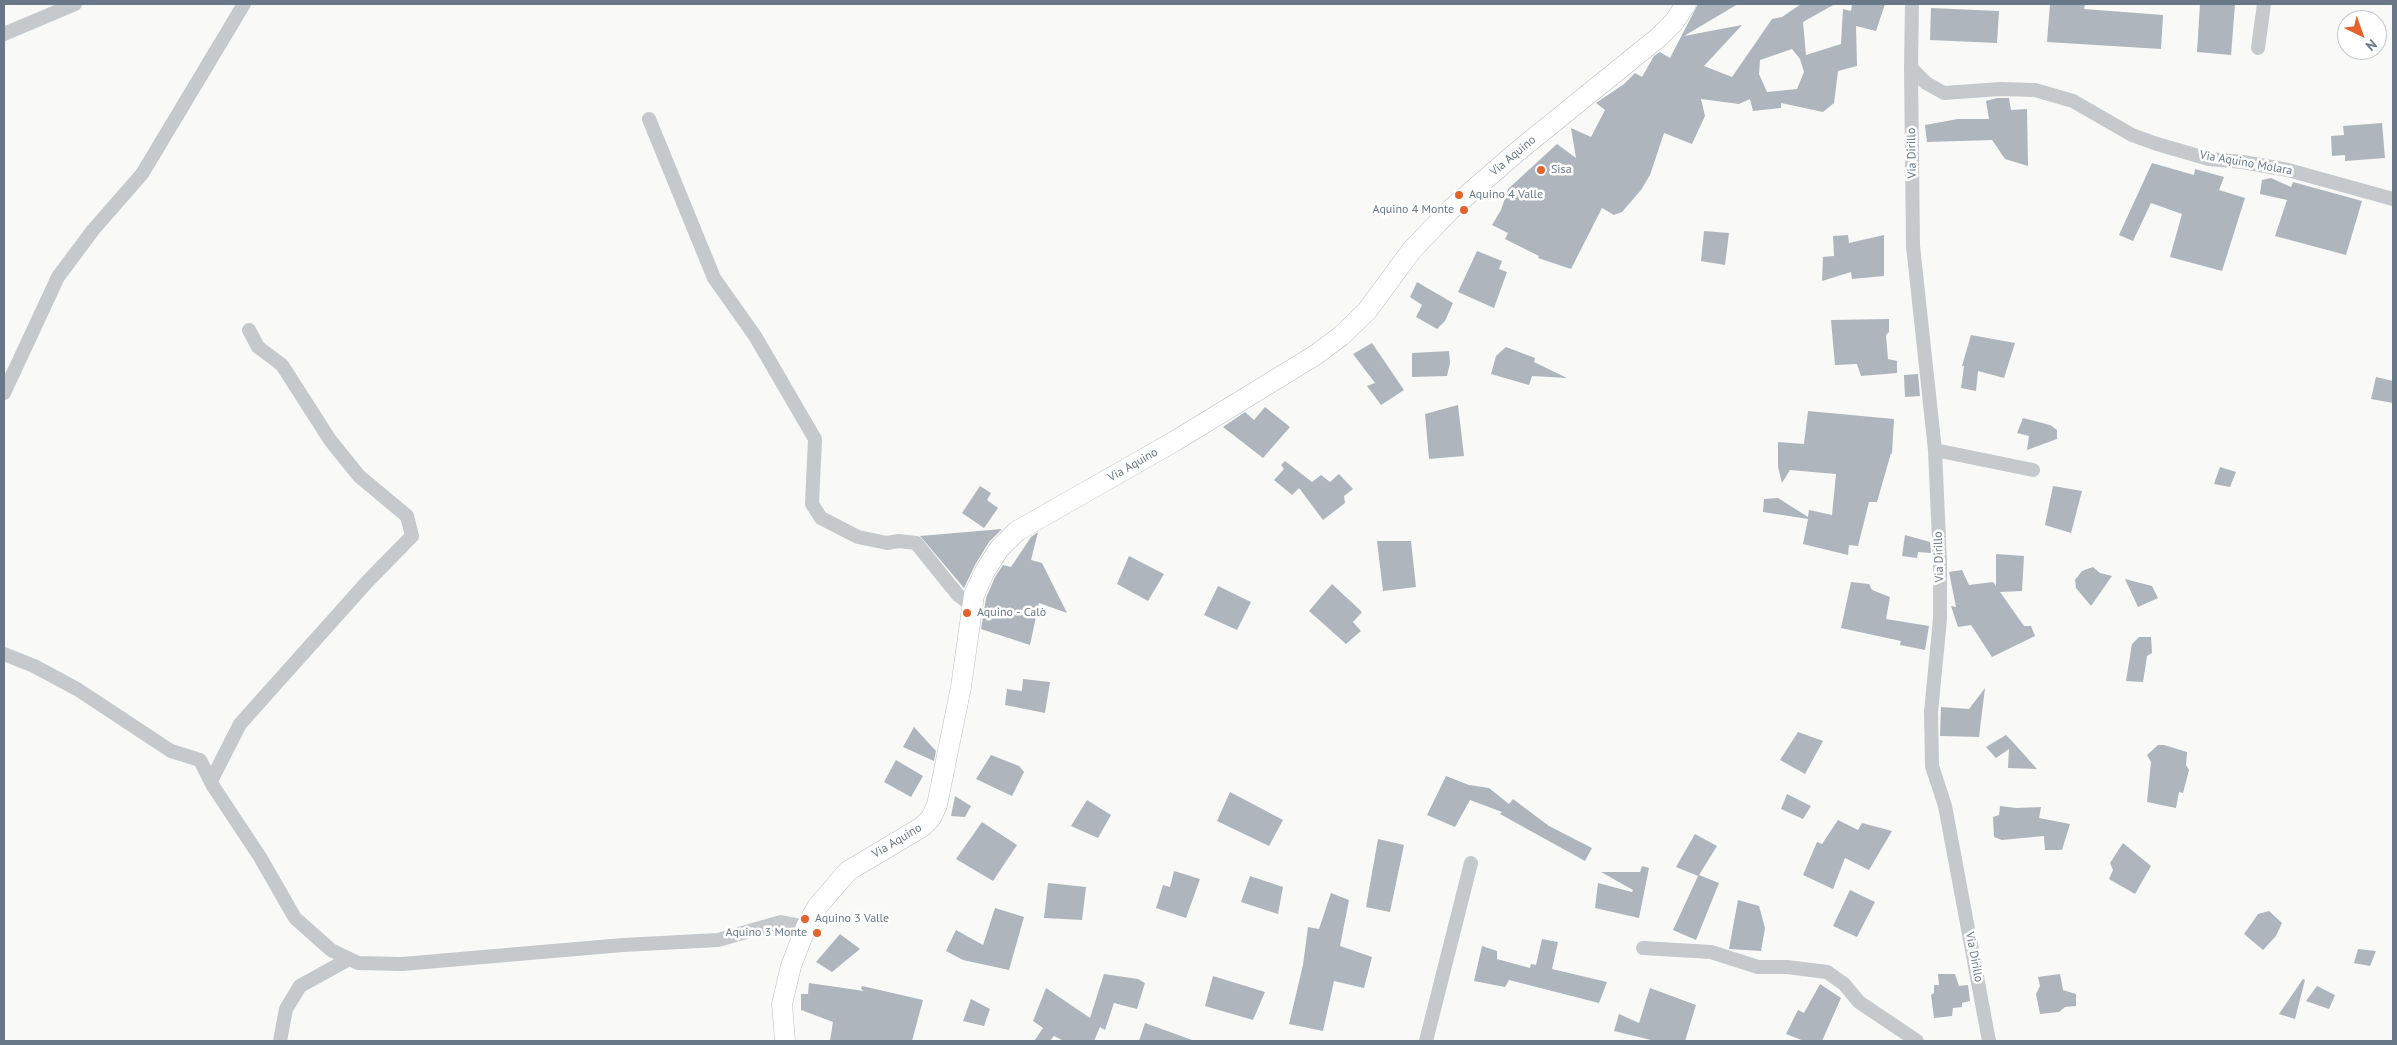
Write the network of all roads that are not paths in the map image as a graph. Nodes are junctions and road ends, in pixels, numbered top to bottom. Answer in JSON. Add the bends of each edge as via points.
{"nodes":[{"id":1,"x":75,"y":4,"type":"edge"},
{"id":2,"x":244,"y":4,"type":"edge"},
{"id":3,"x":1686,"y":4,"type":"edge"},
{"id":4,"x":1912,"y":4,"type":"edge"},
{"id":5,"x":2264,"y":4,"type":"edge"},
{"id":6,"x":4,"y":34,"type":"edge"},
{"id":7,"x":2258,"y":48,"type":"dead end"},
{"id":8,"x":1911,"y":68,"type":"junction"},
{"id":9,"x":649,"y":119,"type":"dead end"},
{"id":10,"x":2393,"y":199,"type":"edge"},
{"id":11,"x":249,"y":330,"type":"dead end"},
{"id":12,"x":4,"y":393,"type":"edge"},
{"id":13,"x":1935,"y":450,"type":"junction"},
{"id":14,"x":2033,"y":470,"type":"dead end"},
{"id":15,"x":974,"y":606,"type":"junction"},
{"id":16,"x":4,"y":654,"type":"edge"},
{"id":17,"x":211,"y":781,"type":"junction"},
{"id":18,"x":1471,"y":863,"type":"dead end"},
{"id":19,"x":806,"y":926,"type":"junction"},
{"id":20,"x":1643,"y":948,"type":"dead end"},
{"id":21,"x":349,"y":959,"type":"junction"},
{"id":22,"x":280,"y":1041,"type":"edge"},
{"id":23,"x":785,"y":1041,"type":"edge"},
{"id":24,"x":1426,"y":1041,"type":"edge"},
{"id":25,"x":1917,"y":1041,"type":"edge"},
{"id":26,"x":1989,"y":1041,"type":"edge"}],
"edges":[{"from":1,"to":6,"type":"street"},
{"from":2,"to":12,"type":"street","via":[[142,174],[58,276]]},
{"from":3,"to":15,"type":"street","name":"Via Aquino","via":[[1659,37],[1450,210],[1411,251],[1368,311],[1342,336],[1175,441],[1017,531],[999,549],[985,571],[974,596]]},
{"from":4,"to":8,"type":"street"},
{"from":5,"to":7,"type":"street"},
{"from":8,"to":10,"type":"street","name":"Via Aquino Molara","via":[[1926,83],[1944,93],[2035,90],[2073,101],[2132,135],[2166,146],[2209,159],[2288,170]]},
{"from":8,"to":13,"type":"street","name":"Via Dirillo","via":[[1913,246]]},
{"from":9,"to":15,"type":"street","via":[[714,278],[755,336],[815,439],[812,504],[821,518],[858,537],[888,543],[916,543],[958,595]]},
{"from":11,"to":17,"type":"street","via":[[258,347],[282,365],[330,440],[359,476],[407,516],[412,536],[240,724]]},
{"from":13,"to":14,"type":"street"},
{"from":13,"to":26,"type":"street","name":"Via Dirillo","via":[[1940,619],[1931,712],[1932,766],[1945,806]]},
{"from":15,"to":19,"type":"street","name":"Via Aquino","via":[[944,775],[931,818],[922,827],[848,871],[817,907]]},
{"from":16,"to":17,"type":"street","via":[[78,688],[171,752],[200,760]]},
{"from":17,"to":21,"type":"street","via":[[295,918],[332,950]]},
{"from":18,"to":24,"type":"street"},
{"from":19,"to":21,"type":"street","via":[[781,922],[718,940],[402,964],[358,963]]},
{"from":19,"to":23,"type":"street","name":"Via Aquino","via":[[791,966],[782,1004]]},
{"from":20,"to":25,"type":"street","via":[[1711,952],[1758,967],[1827,972],[1844,984],[1859,1002]]},
{"from":21,"to":22,"type":"street","via":[[300,986],[286,1009]]}]}
